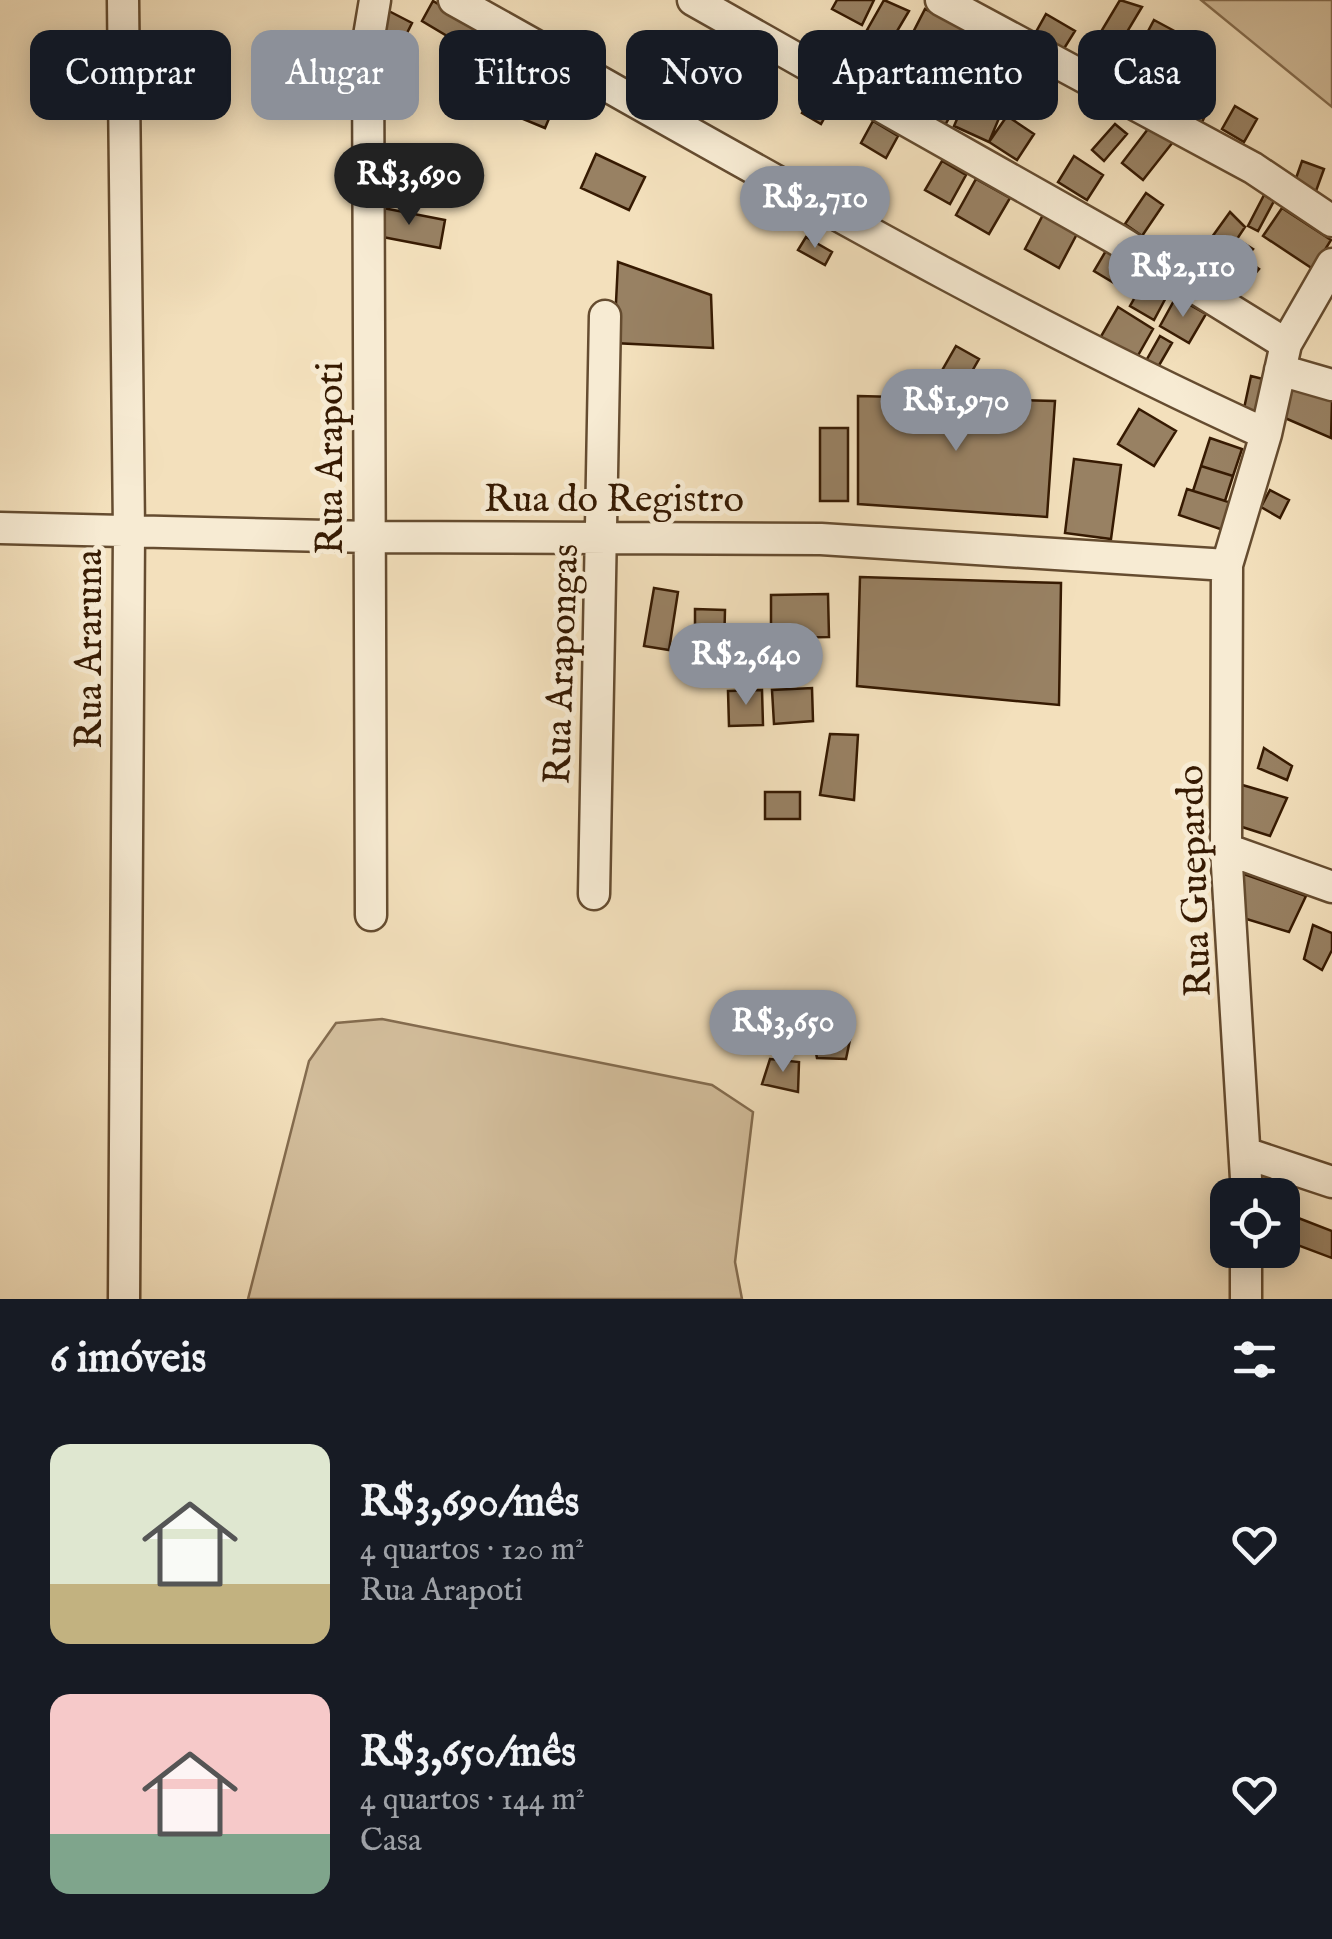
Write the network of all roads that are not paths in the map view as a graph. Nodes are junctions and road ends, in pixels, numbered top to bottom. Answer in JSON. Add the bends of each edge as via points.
{"nodes":[{"id":1,"x":123,"y":0,"type":"edge"},
{"id":2,"x":374,"y":0,"type":"edge"},
{"id":3,"x":454,"y":0,"type":"edge"},
{"id":4,"x":693,"y":0,"type":"edge"},
{"id":5,"x":941,"y":0,"type":"edge"},
{"id":6,"x":1332,"y":221,"type":"edge"},
{"id":7,"x":1332,"y":264,"type":"edge"},
{"id":8,"x":605,"y":316,"type":"dead end"},
{"id":9,"x":1283,"y":357,"type":"junction"},
{"id":10,"x":1332,"y":385,"type":"edge"},
{"id":11,"x":1266,"y":434,"type":"junction"},
{"id":12,"x":0,"y":528,"type":"edge"},
{"id":13,"x":129,"y":531,"type":"junction"},
{"id":14,"x":604,"y":536,"type":"junction"},
{"id":15,"x":370,"y":537,"type":"junction"},
{"id":16,"x":1227,"y":565,"type":"junction"},
{"id":17,"x":1226,"y":849,"type":"junction"},
{"id":18,"x":1332,"y":887,"type":"edge"},
{"id":19,"x":594,"y":894,"type":"dead end"},
{"id":20,"x":371,"y":916,"type":"dead end"},
{"id":21,"x":1248,"y":1154,"type":"junction"},
{"id":22,"x":1247,"y":1178,"type":"edge"},
{"id":23,"x":1332,"y":1182,"type":"edge"},
{"id":24,"x":1246,"y":1268,"type":"edge"},
{"id":25,"x":124,"y":1299,"type":"edge"},
{"id":26,"x":1246,"y":1299,"type":"edge"}],
"edges":[{"from":1,"to":13,"type":"street","name":"Rua Araruna"},
{"from":2,"to":15,"type":"street","name":"Rua Arapoti","via":[[368,42]]},
{"from":3,"to":11,"type":"street","via":[[925,262]]},
{"from":4,"to":9,"type":"street","via":[[1116,238]]},
{"from":5,"to":6,"type":"street","via":[[1252,168]]},
{"from":7,"to":9,"type":"street"},
{"from":8,"to":14,"type":"street","name":"Rua Arapongas"},
{"from":9,"to":10,"type":"street"},
{"from":9,"to":11,"type":"street"},
{"from":11,"to":16,"type":"street","name":"Rua Guepardo"},
{"from":12,"to":13,"type":"street","name":"Rua do Registro"},
{"from":13,"to":15,"type":"street","name":"Rua do Registro"},
{"from":13,"to":25,"type":"street","name":"Rua Araruna"},
{"from":14,"to":15,"type":"street","name":"Rua do Registro"},
{"from":14,"to":16,"type":"street","name":"Rua do Registro","via":[[820,540]]},
{"from":14,"to":19,"type":"street","name":"Rua Arapongas"},
{"from":15,"to":20,"type":"street","name":"Rua Arapoti"},
{"from":16,"to":17,"type":"street","name":"Rua Guepardo"},
{"from":17,"to":18,"type":"street"},
{"from":17,"to":21,"type":"street","name":"Rua Guepardo"},
{"from":21,"to":22,"type":"street","name":"Rua Guepardo"},
{"from":21,"to":23,"type":"street"},
{"from":24,"to":26,"type":"street"}]}
